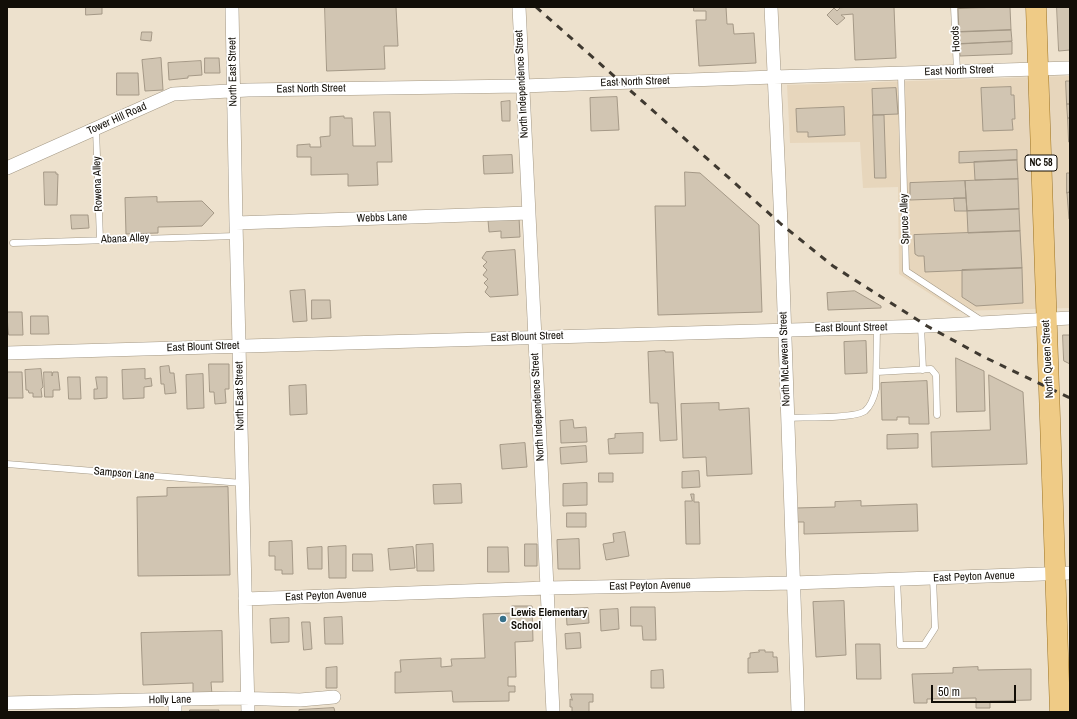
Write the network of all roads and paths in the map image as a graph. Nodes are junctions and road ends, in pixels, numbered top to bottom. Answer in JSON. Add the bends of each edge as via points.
{"nodes":[{"id":1,"x":232,"y":7,"type":"edge"},
{"id":2,"x":518,"y":7,"type":"edge"},
{"id":3,"x":771,"y":7,"type":"edge"},
{"id":4,"x":954,"y":7,"type":"edge"},
{"id":5,"x":1036,"y":7,"type":"edge"},
{"id":6,"x":1070,"y":68,"type":"edge"},
{"id":7,"x":1037,"y":69,"type":"junction"},
{"id":8,"x":957,"y":72,"type":"junction"},
{"id":9,"x":900,"y":73,"type":"junction"},
{"id":10,"x":774,"y":77,"type":"junction"},
{"id":11,"x":522,"y":86,"type":"junction"},
{"id":12,"x":233,"y":91,"type":"junction"},
{"id":13,"x":96,"y":128,"type":"junction"},
{"id":14,"x":7,"y":168,"type":"edge"},
{"id":15,"x":528,"y":213,"type":"junction"},
{"id":16,"x":236,"y":230,"type":"junction"},
{"id":17,"x":100,"y":240,"type":"junction"},
{"id":18,"x":13,"y":243,"type":"dead end"},
{"id":19,"x":1070,"y":318,"type":"edge"},
{"id":20,"x":1046,"y":319,"type":"junction"},
{"id":21,"x":985,"y":322,"type":"junction"},
{"id":22,"x":921,"y":326,"type":"junction"},
{"id":23,"x":877,"y":327,"type":"junction"},
{"id":24,"x":784,"y":329,"type":"junction"},
{"id":25,"x":534,"y":337,"type":"junction"},
{"id":26,"x":238,"y":346,"type":"junction"},
{"id":27,"x":7,"y":353,"type":"edge"},
{"id":28,"x":923,"y":370,"type":"junction"},
{"id":29,"x":877,"y":372,"type":"junction"},
{"id":30,"x":937,"y":415,"type":"dead end"},
{"id":31,"x":787,"y":418,"type":"junction"},
{"id":32,"x":7,"y":464,"type":"edge"},
{"id":33,"x":242,"y":483,"type":"junction"},
{"id":34,"x":1063,"y":574,"type":"edge"},
{"id":35,"x":933,"y":578,"type":"junction"},
{"id":36,"x":898,"y":579,"type":"junction"},
{"id":37,"x":793,"y":583,"type":"junction"},
{"id":38,"x":547,"y":588,"type":"junction"},
{"id":39,"x":245,"y":599,"type":"junction"},
{"id":40,"x":334,"y":697,"type":"dead end"},
{"id":41,"x":248,"y":699,"type":"junction"},
{"id":42,"x":7,"y":703,"type":"edge"},
{"id":43,"x":175,"y":706,"type":"edge"},
{"id":44,"x":80,"y":707,"type":"edge"},
{"id":45,"x":248,"y":712,"type":"edge"},
{"id":46,"x":553,"y":712,"type":"edge"},
{"id":47,"x":798,"y":712,"type":"edge"},
{"id":48,"x":1060,"y":712,"type":"edge"}],
"edges":[{"from":1,"to":12,"type":"street","name":"North East Street"},
{"from":2,"to":11,"type":"street","name":"North Independence Street"},
{"from":3,"to":10,"type":"street","name":"North McLewean Street"},
{"from":4,"to":8,"type":"lane","name":"Hoods"},
{"from":5,"to":7,"type":"main road","name":"North Queen Street","number":"NC 58"},
{"from":6,"to":7,"type":"street","name":"East North Street"},
{"from":7,"to":8,"type":"street","name":"East North Street"},
{"from":7,"to":20,"type":"main road","name":"North Queen Street","number":"NC 58"},
{"from":8,"to":9,"type":"street","name":"East North Street"},
{"from":9,"to":10,"type":"street","name":"East North Street"},
{"from":9,"to":21,"type":"lane","name":"Spruce Alley","via":[[906,271]]},
{"from":10,"to":11,"type":"street","name":"East North Street"},
{"from":10,"to":24,"type":"street","name":"North McLewean Street","via":[[782,224]]},
{"from":11,"to":12,"type":"street","name":"East North Street"},
{"from":11,"to":15,"type":"street","name":"North Independence Street"},
{"from":12,"to":13,"type":"street","name":"Tower Hill Road","via":[[173,94]]},
{"from":12,"to":16,"type":"street","name":"North East Street"},
{"from":13,"to":14,"type":"street","name":"Tower Hill Road"},
{"from":13,"to":17,"type":"lane","name":"Rowena Alley"},
{"from":15,"to":16,"type":"street","name":"Webbs Lane"},
{"from":15,"to":25,"type":"street","name":"North Independence Street"},
{"from":16,"to":17,"type":"lane","name":"Abana Alley"},
{"from":16,"to":26,"type":"street","name":"North East Street"},
{"from":17,"to":18,"type":"lane","name":"Abana Alley"},
{"from":19,"to":20,"type":"street","name":"East Blount Street"},
{"from":20,"to":21,"type":"street","name":"East Blount Street"},
{"from":20,"to":34,"type":"main road","name":"North Queen Street","number":"NC 58"},
{"from":21,"to":22,"type":"street","name":"East Blount Street"},
{"from":22,"to":23,"type":"street","name":"East Blount Street"},
{"from":22,"to":28,"type":"lane"},
{"from":23,"to":24,"type":"street","name":"East Blount Street"},
{"from":23,"to":29,"type":"lane"},
{"from":24,"to":25,"type":"street","name":"East Blount Street"},
{"from":24,"to":31,"type":"street","name":"North McLewean Street"},
{"from":25,"to":26,"type":"street","name":"East Blount Street"},
{"from":25,"to":38,"type":"street","name":"North Independence Street"},
{"from":26,"to":27,"type":"street","name":"East Blount Street"},
{"from":26,"to":33,"type":"street","name":"North East Street"},
{"from":28,"to":29,"type":"lane"},
{"from":28,"to":30,"type":"lane","via":[[931,369],[936,375]]},
{"from":29,"to":31,"type":"lane","via":[[874,397],[864,412],[845,416]]},
{"from":31,"to":37,"type":"street","name":"North McLewean Street"},
{"from":32,"to":33,"type":"lane","name":"Sampson Lane"},
{"from":33,"to":39,"type":"street","name":"North East Street"},
{"from":34,"to":35,"type":"street","name":"East Peyton Avenue"},
{"from":34,"to":48,"type":"main road","name":"North Queen Street","number":"NC 58"},
{"from":35,"to":36,"type":"street","name":"East Peyton Avenue"},
{"from":35,"to":36,"type":"lane","via":[[935,628],[924,645],[900,645]]},
{"from":36,"to":37,"type":"street","name":"East Peyton Avenue"},
{"from":37,"to":38,"type":"street","name":"East Peyton Avenue"},
{"from":37,"to":47,"type":"street","name":"North McLewean Street"},
{"from":38,"to":39,"type":"street","name":"East Peyton Avenue"},
{"from":38,"to":46,"type":"street","name":"North Independence Street"},
{"from":39,"to":41,"type":"street","name":"North East Street"},
{"from":40,"to":41,"type":"street","name":"Holly Lane","via":[[300,700]]},
{"from":41,"to":43,"type":"street","name":"Holly Lane"},
{"from":41,"to":45,"type":"street","name":"North East Street"},
{"from":42,"to":44,"type":"street","name":"Holly Lane"},
{"from":43,"to":44,"type":"street","name":"Holly Lane"}]}
